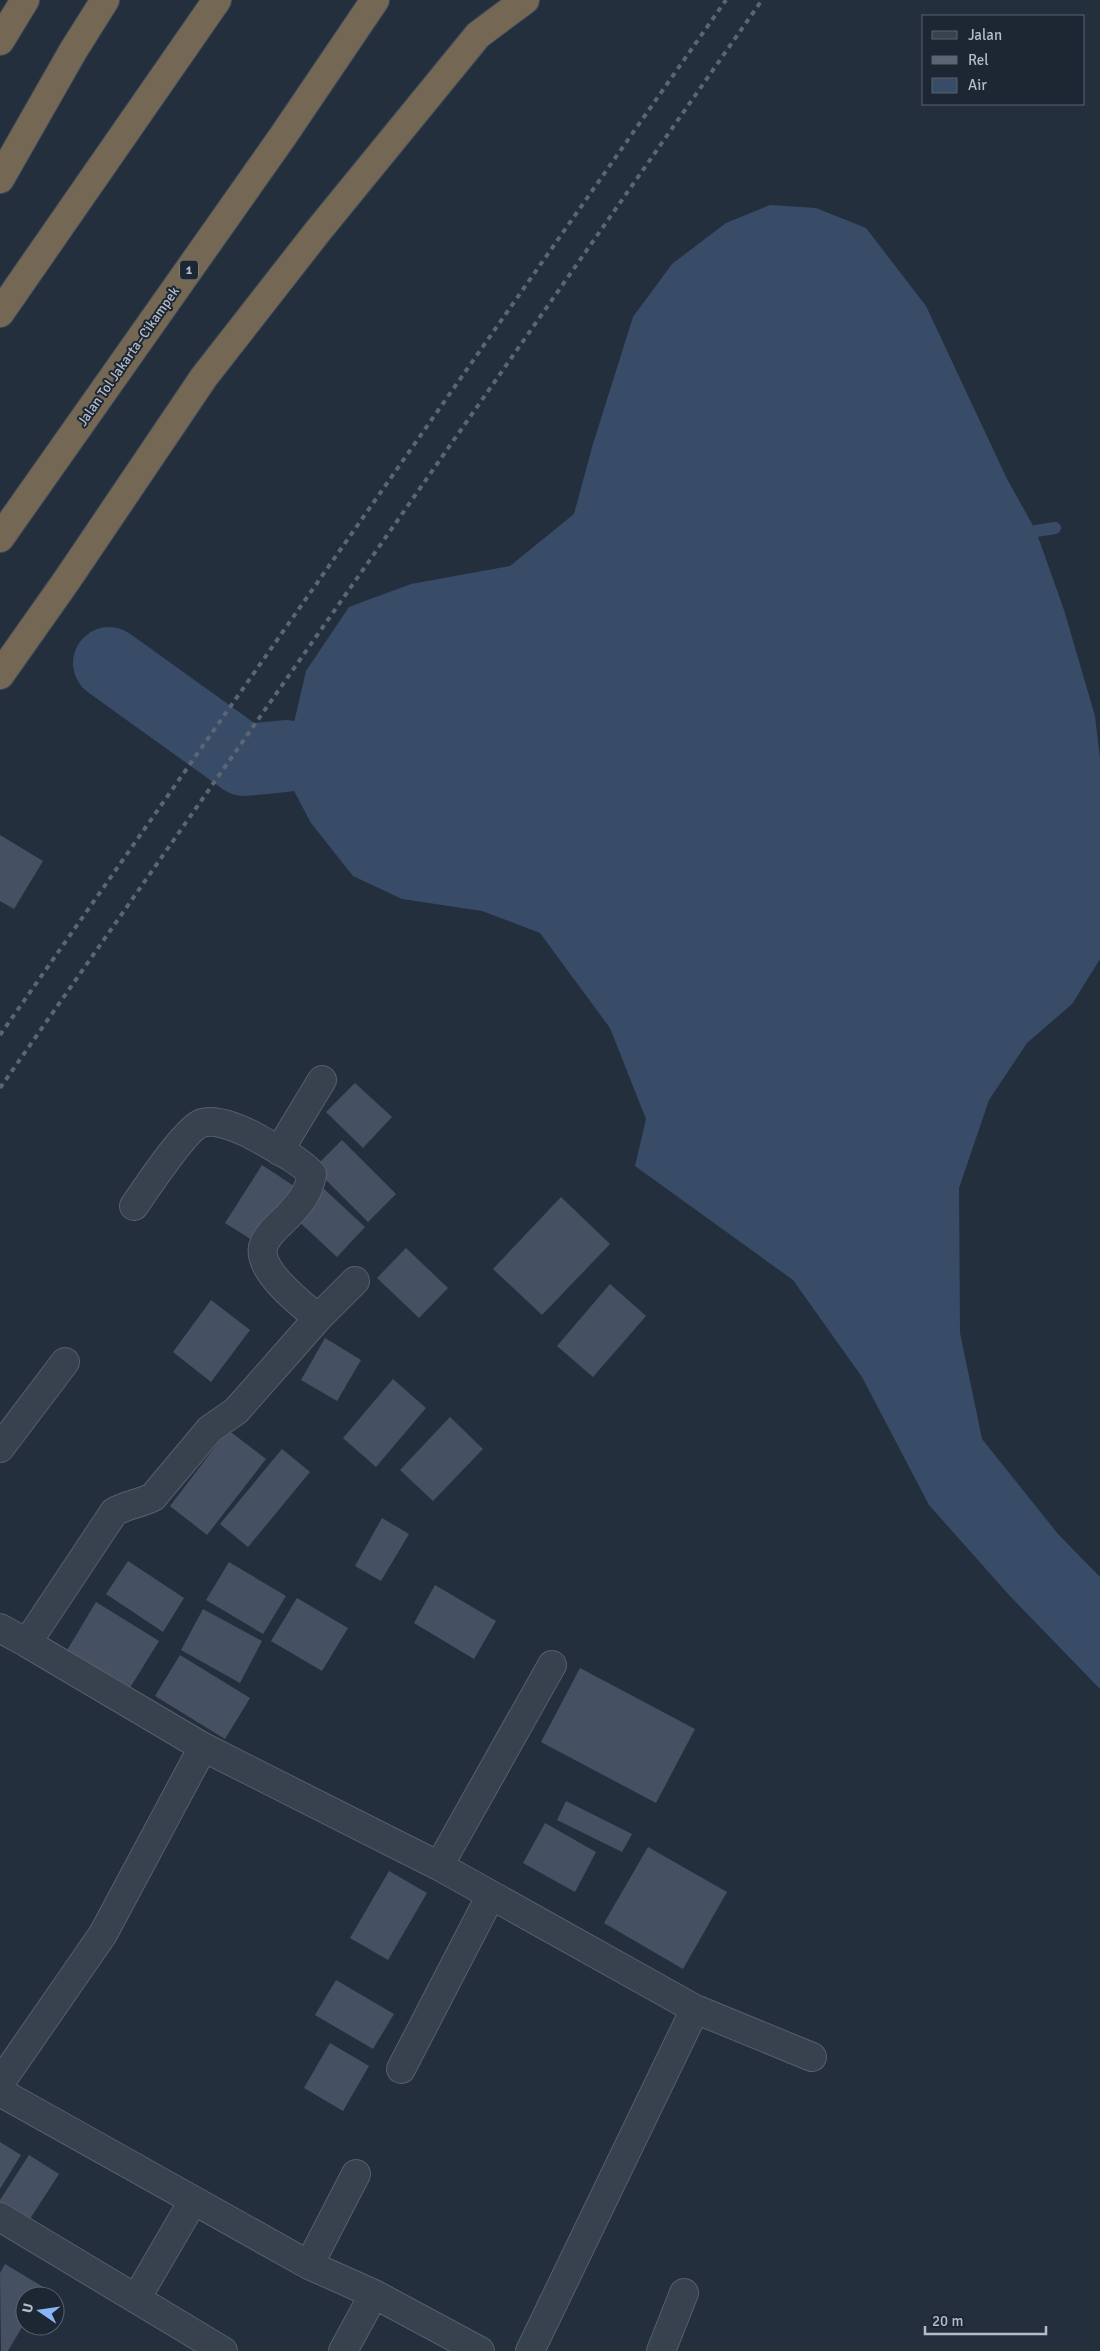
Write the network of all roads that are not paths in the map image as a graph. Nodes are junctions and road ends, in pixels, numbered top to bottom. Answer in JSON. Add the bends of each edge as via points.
{"nodes":[{"id":1,"x":25,"y":0,"type":"edge"},
{"id":2,"x":105,"y":0,"type":"edge"},
{"id":3,"x":217,"y":0,"type":"edge"},
{"id":4,"x":375,"y":0,"type":"edge"},
{"id":5,"x":525,"y":0,"type":"edge"},
{"id":6,"x":0,"y":41,"type":"edge"},
{"id":7,"x":0,"y":179,"type":"edge"},
{"id":8,"x":0,"y":313,"type":"edge"},
{"id":9,"x":0,"y":538,"type":"edge"},
{"id":10,"x":0,"y":675,"type":"edge"},
{"id":11,"x":322,"y":1080,"type":"dead end"},
{"id":12,"x":279,"y":1151,"type":"junction"},
{"id":13,"x":134,"y":1206,"type":"dead end"},
{"id":14,"x":355,"y":1281,"type":"dead end"},
{"id":15,"x":318,"y":1318,"type":"junction"},
{"id":16,"x":64,"y":1362,"type":"dead end"},
{"id":17,"x":0,"y":1448,"type":"edge"},
{"id":18,"x":0,"y":1628,"type":"edge"},
{"id":19,"x":27,"y":1642,"type":"junction"},
{"id":20,"x":552,"y":1665,"type":"dead end"},
{"id":21,"x":203,"y":1747,"type":"junction"},
{"id":22,"x":439,"y":1866,"type":"junction"},
{"id":23,"x":491,"y":1895,"type":"junction"},
{"id":24,"x":695,"y":2009,"type":"junction"},
{"id":25,"x":812,"y":2057,"type":"dead end"},
{"id":26,"x":401,"y":2069,"type":"dead end"},
{"id":27,"x":0,"y":2083,"type":"edge"},
{"id":28,"x":0,"y":2092,"type":"edge"},
{"id":29,"x":356,"y":2174,"type":"dead end"},
{"id":30,"x":193,"y":2201,"type":"junction"},
{"id":31,"x":0,"y":2217,"type":"edge"},
{"id":32,"x":309,"y":2265,"type":"junction"},
{"id":33,"x":684,"y":2293,"type":"dead end"},
{"id":34,"x":374,"y":2294,"type":"junction"},
{"id":35,"x":136,"y":2299,"type":"junction"},
{"id":36,"x":222,"y":2351,"type":"edge"},
{"id":37,"x":343,"y":2351,"type":"edge"},
{"id":38,"x":480,"y":2351,"type":"edge"},
{"id":39,"x":530,"y":2351,"type":"edge"},
{"id":40,"x":661,"y":2351,"type":"edge"}],
"edges":[{"from":1,"to":6,"type":"highway"},
{"from":2,"to":7,"type":"highway"},
{"from":3,"to":8,"type":"highway"},
{"from":4,"to":9,"type":"highway","name":"Jalan Tol Jakarta–Cikampek","number":"1"},
{"from":5,"to":10,"type":"highway","via":[[478,35],[318,230],[204,377]]},
{"from":11,"to":12,"type":"street"},
{"from":12,"to":13,"type":"street","via":[[249,1133],[215,1123],[203,1123],[190,1132]]},
{"from":12,"to":15,"type":"street","via":[[312,1174],[305,1197],[269,1236],[263,1245],[263,1254],[276,1279]]},
{"from":14,"to":15,"type":"street"},
{"from":15,"to":19,"type":"street","via":[[236,1411],[210,1429],[153,1497],[114,1512]]},
{"from":16,"to":17,"type":"street"},
{"from":18,"to":19,"type":"street"},
{"from":19,"to":21,"type":"street"},
{"from":20,"to":22,"type":"street"},
{"from":21,"to":22,"type":"street"},
{"from":21,"to":27,"type":"street","via":[[103,1934]]},
{"from":22,"to":23,"type":"street"},
{"from":23,"to":24,"type":"street"},
{"from":23,"to":26,"type":"street"},
{"from":24,"to":25,"type":"street"},
{"from":24,"to":39,"type":"street"},
{"from":28,"to":30,"type":"street"},
{"from":29,"to":32,"type":"street"},
{"from":30,"to":32,"type":"street"},
{"from":30,"to":35,"type":"street"},
{"from":31,"to":35,"type":"street"},
{"from":32,"to":34,"type":"street"},
{"from":33,"to":40,"type":"street"},
{"from":34,"to":37,"type":"street"},
{"from":34,"to":38,"type":"street"},
{"from":35,"to":36,"type":"street"}]}
